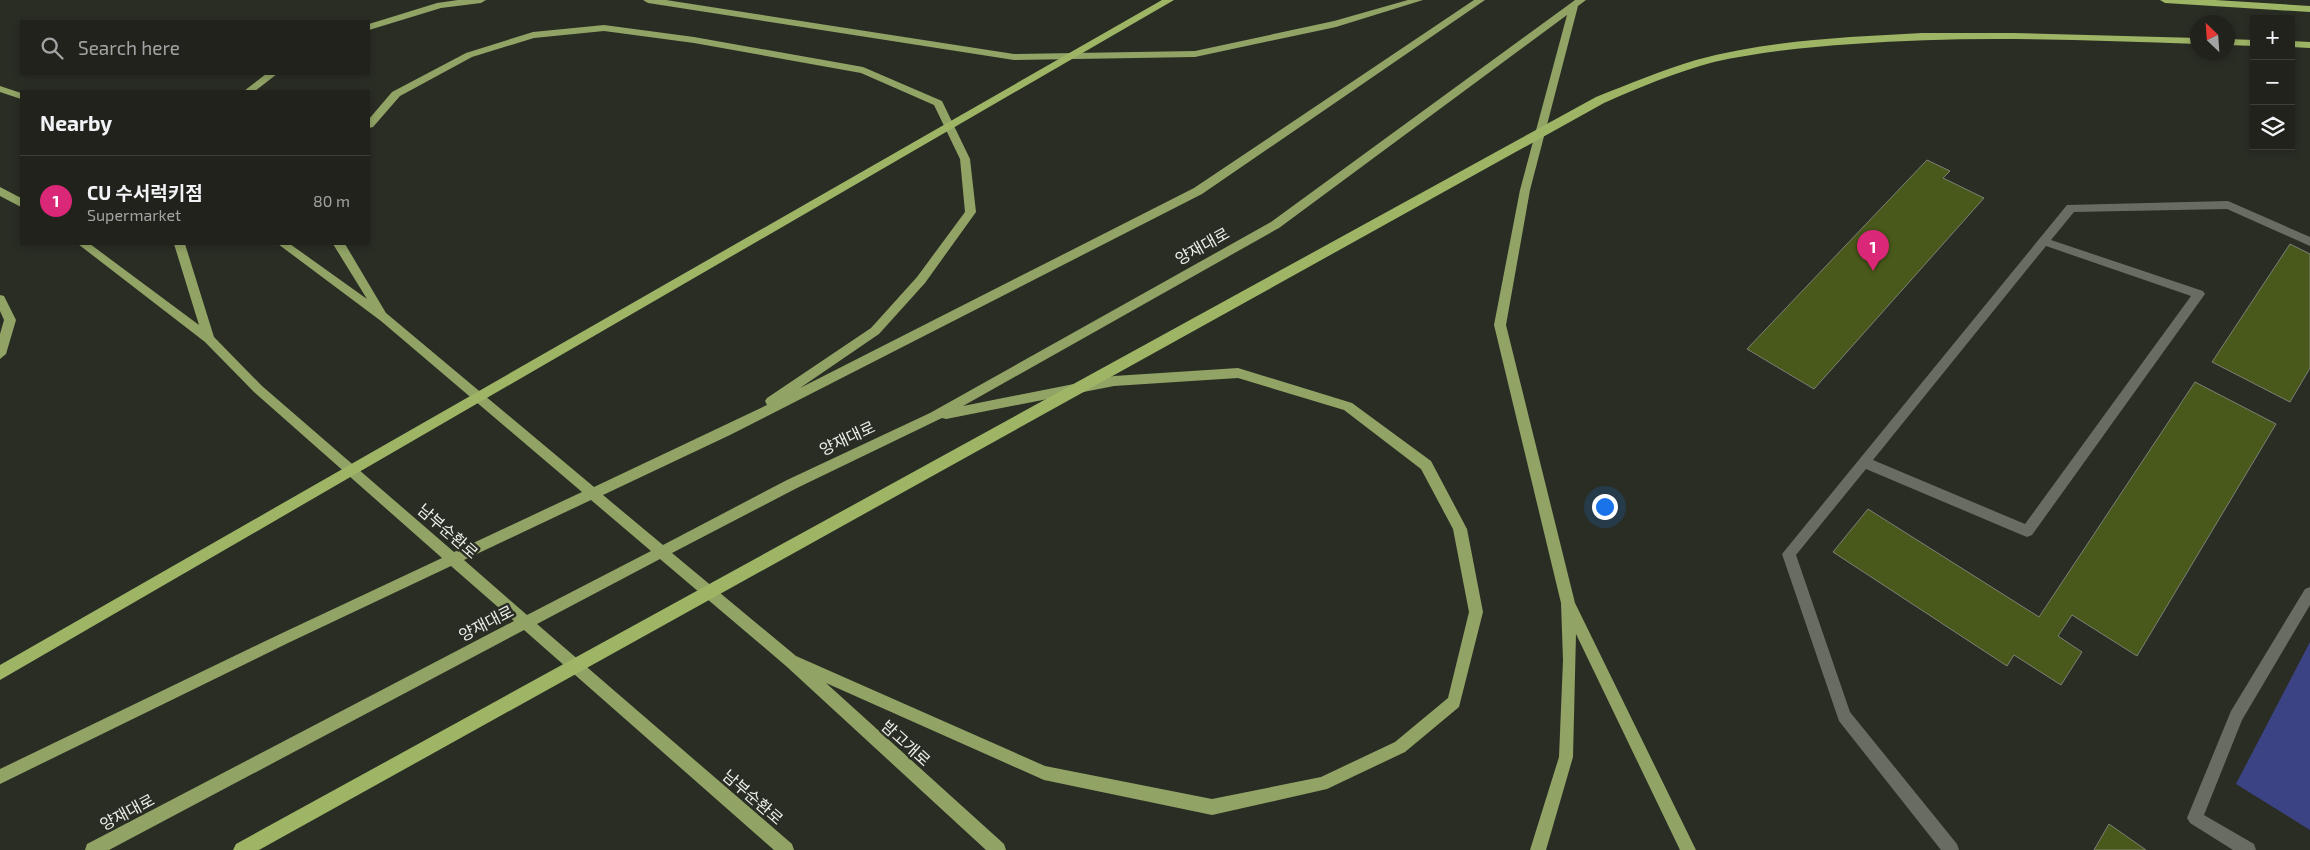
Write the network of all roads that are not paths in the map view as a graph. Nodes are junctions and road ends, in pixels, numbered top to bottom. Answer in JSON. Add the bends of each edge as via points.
{"nodes":[{"id":1,"x":481,"y":0,"type":"edge"},
{"id":2,"x":648,"y":0,"type":"edge"},
{"id":3,"x":1169,"y":0,"type":"edge"},
{"id":4,"x":1418,"y":0,"type":"edge"},
{"id":5,"x":1480,"y":0,"type":"edge"},
{"id":6,"x":2165,"y":0,"type":"edge"},
{"id":7,"x":1578,"y":2,"type":"edge"},
{"id":8,"x":2310,"y":8,"type":"edge"},
{"id":9,"x":370,"y":27,"type":"edge"},
{"id":10,"x":2190,"y":41,"type":"edge"},
{"id":11,"x":2235,"y":42,"type":"edge"},
{"id":12,"x":2250,"y":43,"type":"edge"},
{"id":13,"x":2295,"y":44,"type":"edge"},
{"id":14,"x":2310,"y":45,"type":"edge"},
{"id":15,"x":271,"y":75,"type":"edge"},
{"id":16,"x":0,"y":89,"type":"edge"},
{"id":17,"x":250,"y":90,"type":"edge"},
{"id":18,"x":20,"y":96,"type":"edge"},
{"id":19,"x":370,"y":124,"type":"edge"},
{"id":20,"x":0,"y":190,"type":"edge"},
{"id":21,"x":20,"y":202,"type":"edge"},
{"id":22,"x":2043,"y":241,"type":"junction"},
{"id":23,"x":2310,"y":242,"type":"edge"},
{"id":24,"x":83,"y":245,"type":"edge"},
{"id":25,"x":180,"y":245,"type":"edge"},
{"id":26,"x":284,"y":245,"type":"edge"},
{"id":27,"x":340,"y":245,"type":"edge"},
{"id":28,"x":0,"y":299,"type":"edge"},
{"id":29,"x":385,"y":318,"type":"junction"},
{"id":30,"x":210,"y":339,"type":"junction"},
{"id":31,"x":0,"y":354,"type":"edge"},
{"id":32,"x":934,"y":416,"type":"junction"},
{"id":33,"x":726,"y":431,"type":"junction"},
{"id":34,"x":1863,"y":462,"type":"junction"},
{"id":35,"x":2310,"y":593,"type":"edge"},
{"id":36,"x":1568,"y":603,"type":"junction"},
{"id":37,"x":791,"y":661,"type":"junction"},
{"id":38,"x":0,"y":673,"type":"edge"},
{"id":39,"x":0,"y":777,"type":"edge"},
{"id":40,"x":92,"y":850,"type":"edge"},
{"id":41,"x":242,"y":850,"type":"edge"},
{"id":42,"x":786,"y":850,"type":"edge"},
{"id":43,"x":998,"y":850,"type":"edge"},
{"id":44,"x":1538,"y":850,"type":"edge"},
{"id":45,"x":1688,"y":850,"type":"edge"},
{"id":46,"x":1951,"y":850,"type":"edge"},
{"id":47,"x":2248,"y":850,"type":"edge"}],
"edges":[{"from":1,"to":9,"type":"main road","via":[[440,5]]},
{"from":2,"to":4,"type":"main road","via":[[1014,57],[1195,54],[1336,24]]},
{"from":3,"to":38,"type":"highway"},
{"from":5,"to":33,"type":"main road","via":[[1198,191]]},
{"from":6,"to":8,"type":"highway"},
{"from":7,"to":32,"type":"main road","name":"양재대로","via":[[1275,225]]},
{"from":7,"to":36,"type":"main road","via":[[1525,190],[1500,325]]},
{"from":10,"to":41,"type":"highway","via":[[2001,34],[1887,37],[1772,48],[1701,63],[1647,80],[1600,100]]},
{"from":11,"to":12,"type":"highway"},
{"from":13,"to":14,"type":"highway"},
{"from":15,"to":17,"type":"main road"},
{"from":16,"to":18,"type":"main road"},
{"from":19,"to":33,"type":"main road","via":[[396,94],[469,56],[533,35],[604,28],[694,40],[863,70],[938,103],[965,159],[971,212],[921,280],[875,330]]},
{"from":20,"to":21,"type":"main road"},
{"from":22,"to":23,"type":"street","via":[[2070,208],[2228,205]]},
{"from":22,"to":34,"type":"street"},
{"from":22,"to":34,"type":"street","via":[[2199,294],[2028,532]]},
{"from":24,"to":30,"type":"main road","name":"남부순환로"},
{"from":25,"to":30,"type":"main road"},
{"from":26,"to":29,"type":"main road"},
{"from":27,"to":29,"type":"main road"},
{"from":28,"to":31,"type":"main road","via":[[10,320]]},
{"from":29,"to":37,"type":"main road"},
{"from":30,"to":42,"type":"main road","name":"남부순환로","via":[[258,389]]},
{"from":32,"to":37,"type":"main road","via":[[1114,381],[1238,373],[1348,406],[1426,465],[1460,529],[1476,612],[1454,702],[1400,747],[1322,784],[1212,807],[1044,773]]},
{"from":32,"to":40,"type":"main road","name":"양재대로","via":[[792,484]]},
{"from":33,"to":39,"type":"main road","via":[[283,639]]},
{"from":34,"to":46,"type":"street","via":[[1789,554],[1844,716]]},
{"from":35,"to":47,"type":"street","via":[[2236,716],[2195,818]]},
{"from":36,"to":44,"type":"main road","via":[[1570,660],[1566,757]]},
{"from":36,"to":45,"type":"main road"},
{"from":37,"to":43,"type":"main road","name":"밤고개로"}]}
